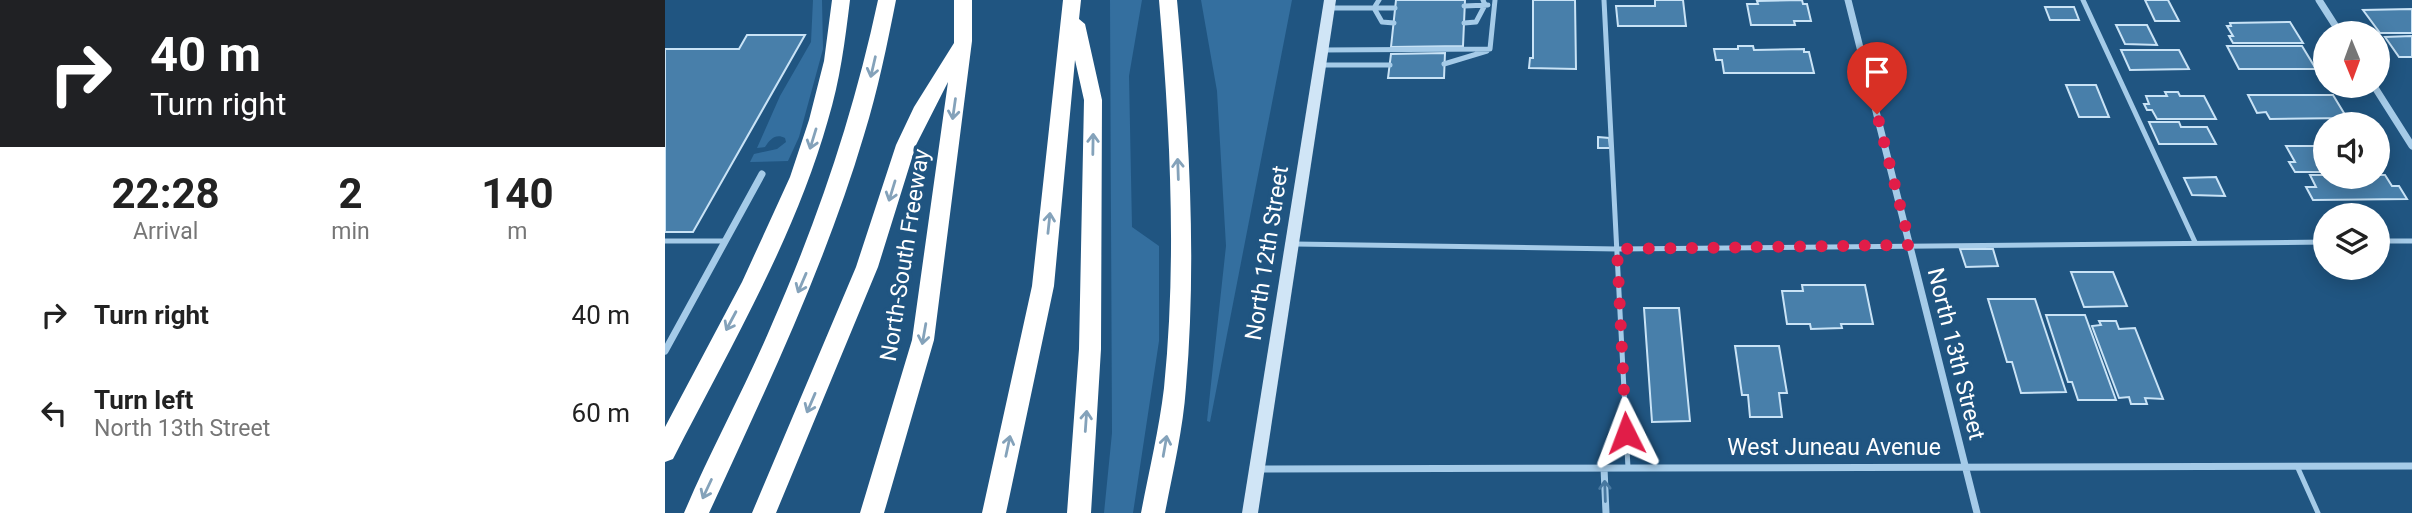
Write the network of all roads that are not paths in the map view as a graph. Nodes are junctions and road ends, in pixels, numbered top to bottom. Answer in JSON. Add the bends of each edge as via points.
{"nodes":[{"id":1,"x":841,"y":0,"type":"edge"},
{"id":2,"x":887,"y":0,"type":"edge"},
{"id":3,"x":963,"y":0,"type":"edge"},
{"id":4,"x":1168,"y":0,"type":"edge"},
{"id":5,"x":1380,"y":0,"type":"edge"},
{"id":6,"x":1604,"y":0,"type":"edge"},
{"id":7,"x":1848,"y":0,"type":"edge"},
{"id":8,"x":2083,"y":0,"type":"edge"},
{"id":9,"x":2319,"y":0,"type":"edge"},
{"id":10,"x":1072,"y":3,"type":"edge"},
{"id":11,"x":1484,"y":3,"type":"edge"},
{"id":12,"x":1495,"y":3,"type":"edge"},
{"id":13,"x":1330,"y":4,"type":"edge"},
{"id":14,"x":1464,"y":6,"type":"dead end"},
{"id":15,"x":1374,"y":8,"type":"junction"},
{"id":16,"x":1395,"y":8,"type":"dead end"},
{"id":17,"x":2332,"y":21,"type":"edge"},
{"id":18,"x":1394,"y":23,"type":"dead end"},
{"id":19,"x":1464,"y":23,"type":"dead end"},
{"id":20,"x":963,"y":41,"type":"junction"},
{"id":21,"x":1490,"y":49,"type":"junction"},
{"id":22,"x":1321,"y":58,"type":"junction"},
{"id":23,"x":1444,"y":64,"type":"dead end"},
{"id":24,"x":1389,"y":65,"type":"dead end"},
{"id":25,"x":2382,"y":98,"type":"edge"},
{"id":26,"x":2412,"y":146,"type":"edge"},
{"id":27,"x":762,"y":174,"type":"dead end"},
{"id":28,"x":665,"y":241,"type":"edge"},
{"id":29,"x":725,"y":241,"type":"junction"},
{"id":30,"x":2390,"y":241,"type":"edge"},
{"id":31,"x":2412,"y":241,"type":"edge"},
{"id":32,"x":2195,"y":242,"type":"junction"},
{"id":33,"x":2313,"y":242,"type":"edge"},
{"id":34,"x":1291,"y":244,"type":"junction"},
{"id":35,"x":1910,"y":245,"type":"junction"},
{"id":36,"x":1617,"y":249,"type":"junction"},
{"id":37,"x":665,"y":351,"type":"edge"},
{"id":38,"x":665,"y":451,"type":"edge"},
{"id":39,"x":1964,"y":466,"type":"junction"},
{"id":40,"x":2297,"y":466,"type":"junction"},
{"id":41,"x":2412,"y":466,"type":"edge"},
{"id":42,"x":1604,"y":468,"type":"junction"},
{"id":43,"x":1628,"y":468,"type":"junction"},
{"id":44,"x":1257,"y":469,"type":"junction"},
{"id":45,"x":696,"y":513,"type":"edge"},
{"id":46,"x":764,"y":513,"type":"edge"},
{"id":47,"x":872,"y":513,"type":"edge"},
{"id":48,"x":994,"y":513,"type":"edge"},
{"id":49,"x":1079,"y":513,"type":"edge"},
{"id":50,"x":1153,"y":513,"type":"edge"},
{"id":51,"x":1250,"y":513,"type":"edge"},
{"id":52,"x":1606,"y":513,"type":"edge"},
{"id":53,"x":1977,"y":513,"type":"edge"},
{"id":54,"x":2318,"y":513,"type":"edge"}],
"edges":[{"from":1,"to":38,"type":"highway","one_way":true,"via":[[828,88],[794,194]]},
{"from":2,"to":45,"type":"highway","one_way":true,"via":[[867,92],[831,207],[785,323]]},
{"from":3,"to":20,"type":"highway","name":"North-South Freeway"},
{"from":50,"to":4,"type":"highway","one_way":true,"via":[[1174,389],[1181,251]]},
{"from":5,"to":15,"type":"lane"},
{"from":6,"to":36,"type":"lane"},
{"from":7,"to":35,"type":"street","name":"North 13th Street"},
{"from":8,"to":32,"type":"lane"},
{"from":9,"to":17,"type":"street"},
{"from":48,"to":10,"type":"highway","one_way":true,"via":[[1043,286]]},
{"from":49,"to":10,"type":"highway","one_way":true,"via":[[1090,349],[1093,100]]},
{"from":11,"to":12,"type":"lane"},
{"from":11,"to":14,"type":"lane"},
{"from":11,"to":19,"type":"lane","via":[[1476,22]]},
{"from":12,"to":21,"type":"lane"},
{"from":13,"to":15,"type":"lane"},
{"from":13,"to":22,"type":"street","name":"North 12th Street"},
{"from":15,"to":16,"type":"lane"},
{"from":15,"to":18,"type":"lane","via":[[1383,22]]},
{"from":20,"to":46,"type":"highway","one_way":true,"via":[[906,145],[867,267]]},
{"from":20,"to":47,"type":"highway","name":"North-South Freeway","one_way":true,"via":[[923,340]]},
{"from":21,"to":22,"type":"lane"},
{"from":21,"to":23,"type":"lane"},
{"from":22,"to":24,"type":"lane"},
{"from":22,"to":34,"type":"street","name":"North 12th Street"},
{"from":25,"to":26,"type":"street"},
{"from":27,"to":29,"type":"street"},
{"from":28,"to":29,"type":"lane"},
{"from":29,"to":37,"type":"street"},
{"from":30,"to":31,"type":"lane"},
{"from":32,"to":33,"type":"lane"},
{"from":32,"to":35,"type":"lane"},
{"from":34,"to":36,"type":"lane"},
{"from":34,"to":44,"type":"street","name":"North 12th Street"},
{"from":35,"to":36,"type":"lane"},
{"from":35,"to":39,"type":"street","name":"North 13th Street"},
{"from":36,"to":43,"type":"lane"},
{"from":39,"to":40,"type":"street","name":"West Juneau Avenue"},
{"from":39,"to":43,"type":"street","name":"West Juneau Avenue"},
{"from":39,"to":53,"type":"street","name":"North 13th Street"},
{"from":40,"to":41,"type":"street","name":"West Juneau Avenue"},
{"from":40,"to":54,"type":"lane"},
{"from":42,"to":43,"type":"street","name":"West Juneau Avenue"},
{"from":42,"to":44,"type":"street","name":"West Juneau Avenue"},
{"from":52,"to":42,"type":"street","one_way":true},
{"from":44,"to":51,"type":"street","name":"North 12th Street"}]}
